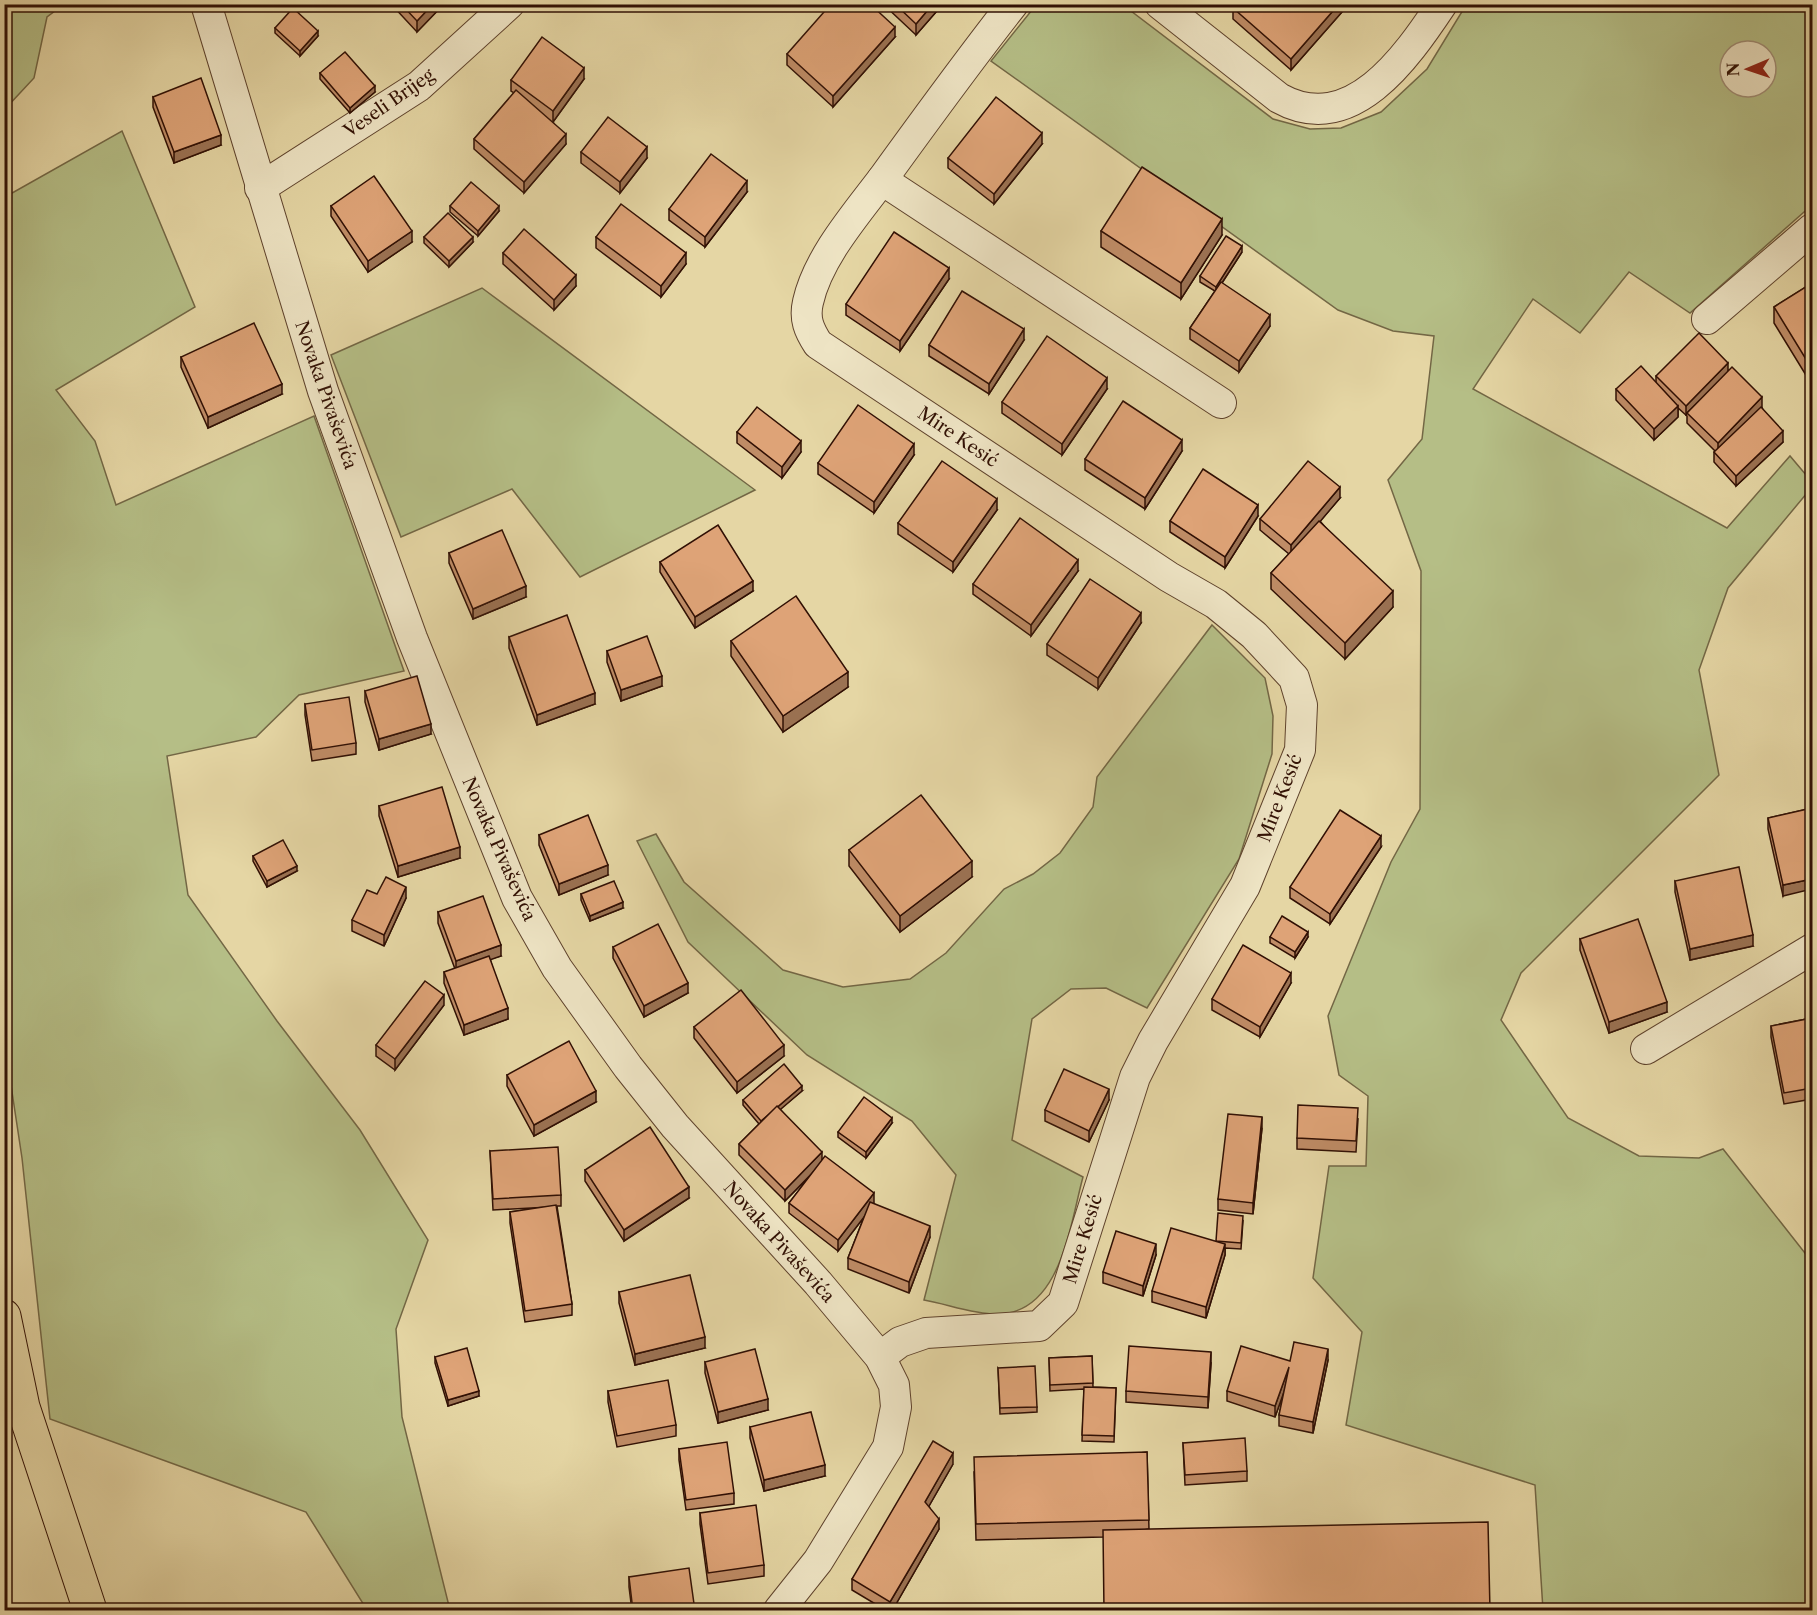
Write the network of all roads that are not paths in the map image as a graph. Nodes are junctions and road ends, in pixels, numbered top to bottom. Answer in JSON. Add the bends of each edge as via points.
{"nodes":[{"id":1,"x":206,"y":4,"type":"edge"},
{"id":2,"x":509,"y":4,"type":"edge"},
{"id":3,"x":1013,"y":4,"type":"edge"},
{"id":4,"x":1160,"y":4,"type":"edge"},
{"id":5,"x":1442,"y":4,"type":"edge"},
{"id":6,"x":882,"y":180,"type":"junction"},
{"id":7,"x":260,"y":188,"type":"junction"},
{"id":8,"x":1812,"y":230,"type":"edge"},
{"id":9,"x":1707,"y":319,"type":"dead end"},
{"id":10,"x":1221,"y":403,"type":"dead end"},
{"id":11,"x":1812,"y":949,"type":"edge"},
{"id":12,"x":1646,"y":1049,"type":"dead end"},
{"id":13,"x":4,"y":1316,"type":"edge"},
{"id":14,"x":880,"y":1357,"type":"junction"},
{"id":15,"x":90,"y":1611,"type":"edge"},
{"id":16,"x":779,"y":1611,"type":"edge"}],
"edges":[{"from":1,"to":7,"type":"street","name":"Novaka Pivaševića"},
{"from":2,"to":7,"type":"street","name":"Veseli Brijeg","via":[[419,86]]},
{"from":3,"to":6,"type":"street","name":"Mire Kesić"},
{"from":4,"to":5,"type":"street","via":[[1279,98],[1313,111],[1335,109],[1390,73]]},
{"from":6,"to":10,"type":"street"},
{"from":6,"to":14,"type":"street","name":"Mire Kesić","via":[[839,236],[813,286],[805,318],[818,344],[1247,628],[1294,678],[1302,705],[1302,728],[1300,750],[1245,886],[1135,1077],[1063,1303],[1039,1326],[926,1333],[900,1342]]},
{"from":7,"to":14,"type":"street","name":"Novaka Pivaševića","via":[[323,391],[412,638],[517,898],[557,968],[675,1126]]},
{"from":8,"to":9,"type":"street"},
{"from":11,"to":12,"type":"street"},
{"from":13,"to":15,"type":"main road","via":[[23,1407]]},
{"from":14,"to":16,"type":"street","name":"Novaka Pivaševića","via":[[894,1385],[896,1407],[888,1447],[818,1561]]}]}
